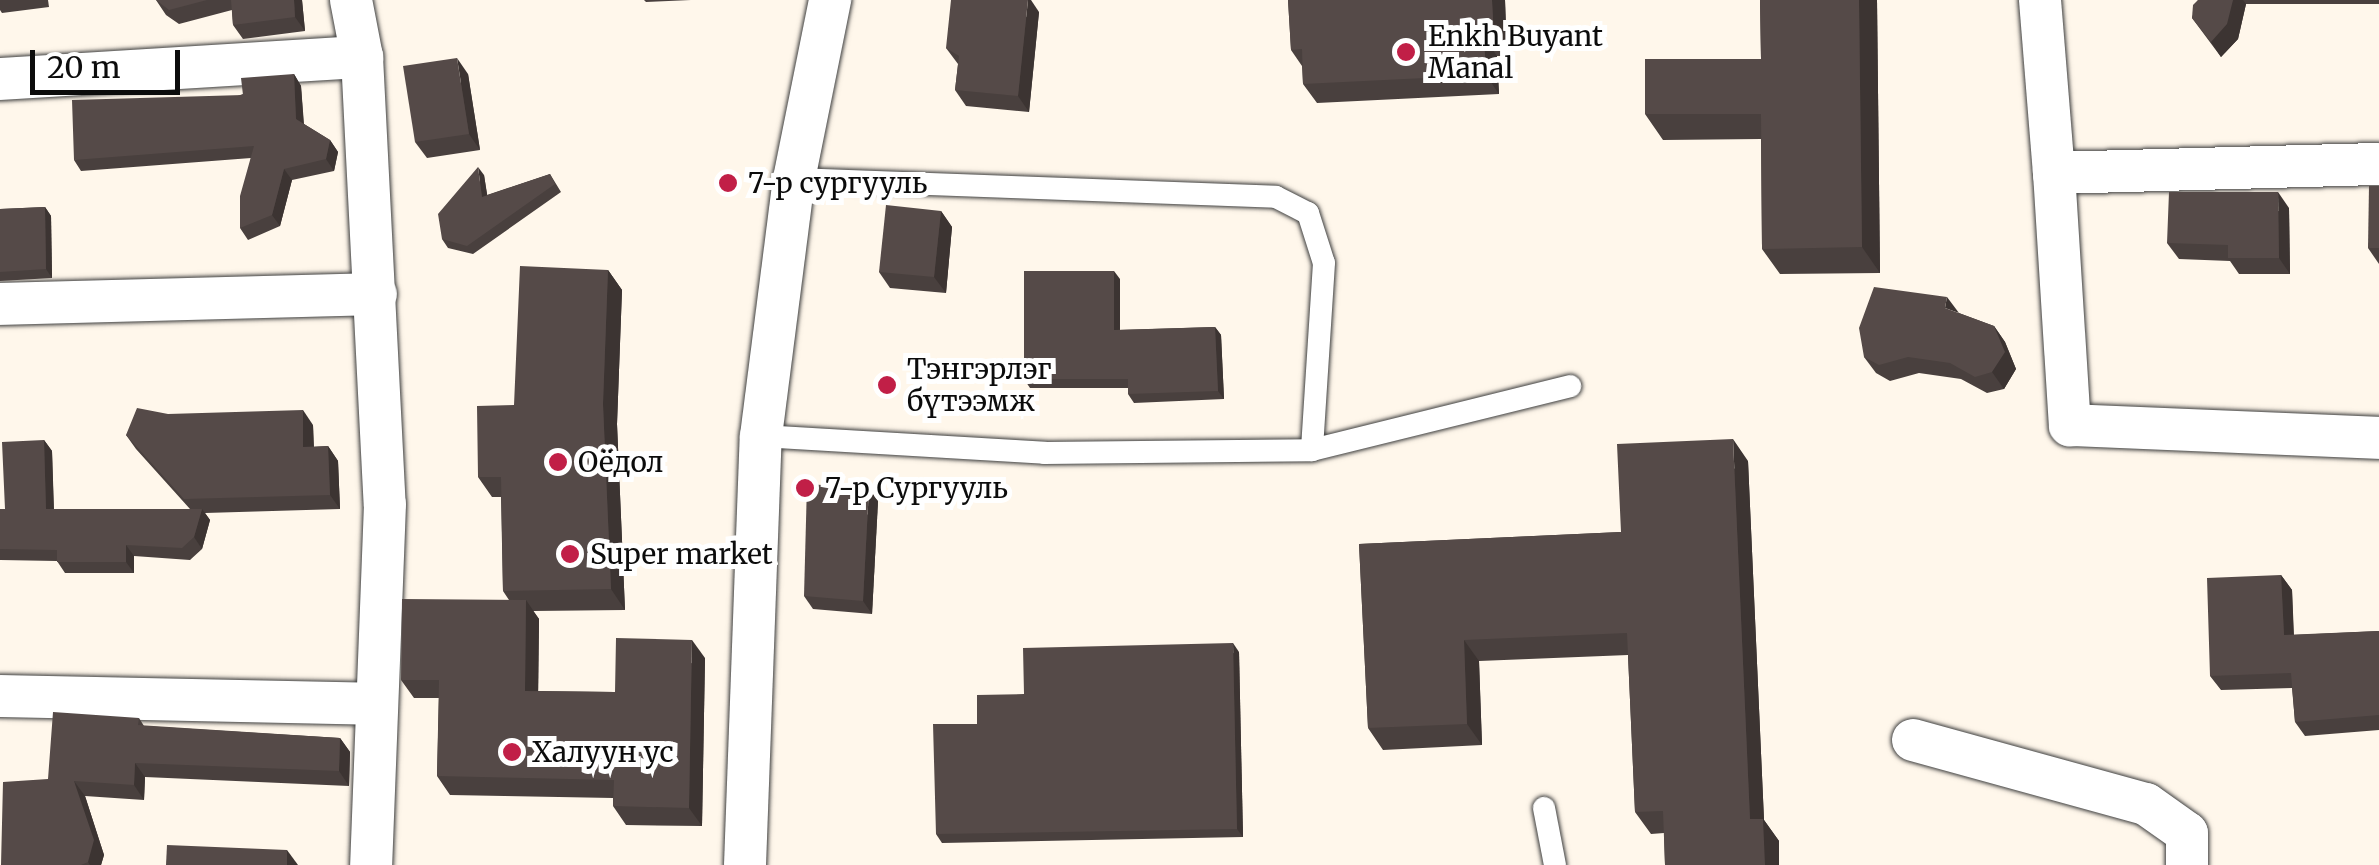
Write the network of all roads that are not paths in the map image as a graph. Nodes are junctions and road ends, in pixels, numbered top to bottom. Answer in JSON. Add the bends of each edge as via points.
{"nodes":[{"id":1,"x":351,"y":0,"type":"edge"},
{"id":2,"x":830,"y":0,"type":"edge"},
{"id":3,"x":2040,"y":0,"type":"edge"},
{"id":4,"x":362,"y":58,"type":"junction"},
{"id":5,"x":0,"y":80,"type":"edge"},
{"id":6,"x":2379,"y":164,"type":"edge"},
{"id":7,"x":2054,"y":172,"type":"junction"},
{"id":8,"x":794,"y":179,"type":"junction"},
{"id":9,"x":376,"y":294,"type":"junction"},
{"id":10,"x":0,"y":304,"type":"edge"},
{"id":11,"x":1570,"y":386,"type":"dead end"},
{"id":12,"x":760,"y":436,"type":"junction"},
{"id":13,"x":2379,"y":438,"type":"edge"},
{"id":14,"x":1312,"y":450,"type":"junction"},
{"id":15,"x":0,"y":696,"type":"edge"},
{"id":16,"x":375,"y":704,"type":"junction"},
{"id":17,"x":1913,"y":740,"type":"dead end"},
{"id":18,"x":1544,"y":808,"type":"dead end"},
{"id":19,"x":371,"y":865,"type":"edge"},
{"id":20,"x":745,"y":865,"type":"edge"},
{"id":21,"x":1556,"y":865,"type":"edge"},
{"id":22,"x":2187,"y":865,"type":"edge"}],
"edges":[{"from":1,"to":4,"type":"street"},
{"from":2,"to":8,"type":"street"},
{"from":3,"to":7,"type":"street"},
{"from":4,"to":5,"type":"street"},
{"from":4,"to":9,"type":"street"},
{"from":6,"to":7,"type":"street"},
{"from":7,"to":13,"type":"street","via":[[2070,425]]},
{"from":8,"to":12,"type":"street"},
{"from":8,"to":14,"type":"lane","via":[[1276,197],[1308,214],[1324,263]]},
{"from":9,"to":10,"type":"street"},
{"from":9,"to":16,"type":"street","via":[[385,504]]},
{"from":11,"to":14,"type":"lane"},
{"from":12,"to":14,"type":"lane","via":[[1044,453]]},
{"from":12,"to":20,"type":"street"},
{"from":15,"to":16,"type":"street"},
{"from":16,"to":19,"type":"street"},
{"from":17,"to":22,"type":"street","via":[[2146,804],[2187,833]]},
{"from":18,"to":21,"type":"lane"}]}
